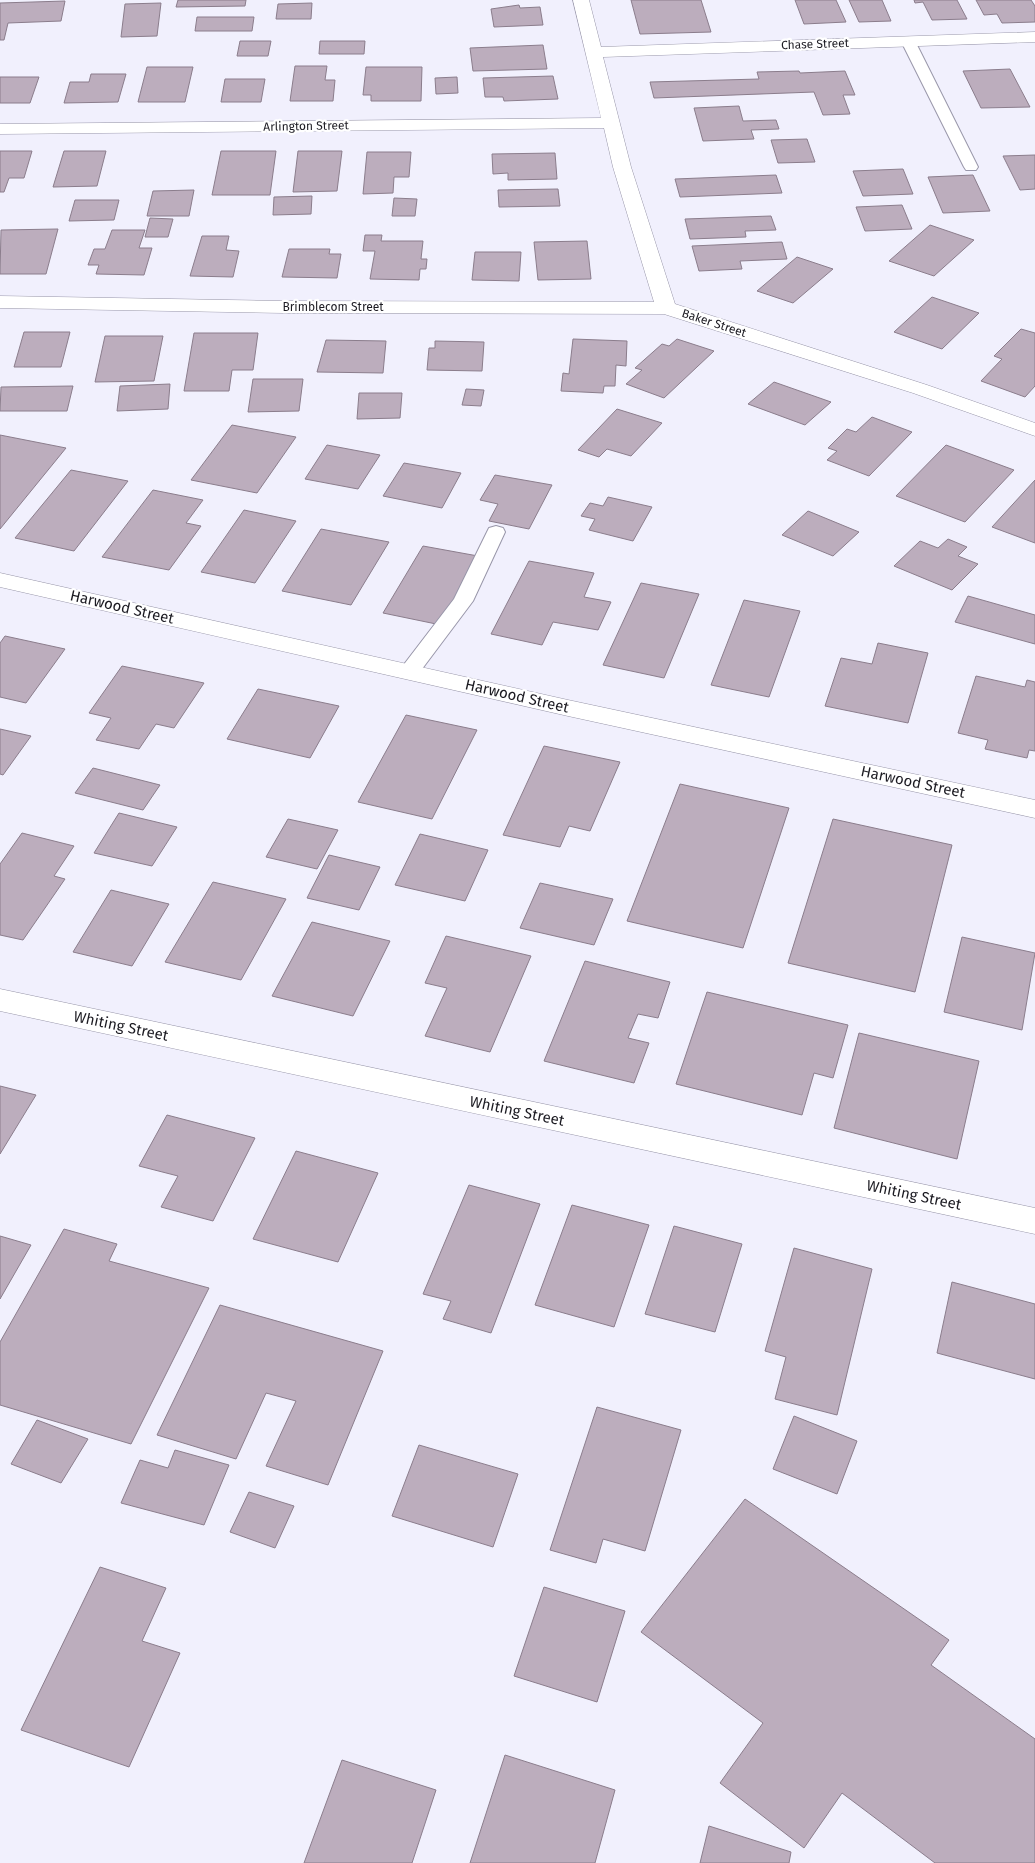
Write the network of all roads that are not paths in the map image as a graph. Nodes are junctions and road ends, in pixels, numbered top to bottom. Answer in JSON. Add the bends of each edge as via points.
{"nodes":[{"id":1,"x":581,"y":0,"type":"edge"},
{"id":2,"x":1035,"y":37,"type":"edge"},
{"id":3,"x":908,"y":41,"type":"junction"},
{"id":4,"x":594,"y":52,"type":"junction"},
{"id":5,"x":611,"y":123,"type":"junction"},
{"id":6,"x":0,"y":129,"type":"edge"},
{"id":7,"x":971,"y":167,"type":"dead end"},
{"id":8,"x":0,"y":302,"type":"edge"},
{"id":9,"x":666,"y":308,"type":"junction"},
{"id":10,"x":1035,"y":430,"type":"edge"},
{"id":11,"x":496,"y":532,"type":"dead end"},
{"id":12,"x":0,"y":580,"type":"edge"},
{"id":13,"x":409,"y":672,"type":"junction"},
{"id":14,"x":1035,"y":809,"type":"edge"},
{"id":15,"x":0,"y":1000,"type":"edge"},
{"id":16,"x":1035,"y":1221,"type":"edge"}],
"edges":[{"from":1,"to":4,"type":"street","name":"Baker Street"},
{"from":2,"to":3,"type":"street","name":"Chase Street"},
{"from":3,"to":4,"type":"street","name":"Chase Street"},
{"from":3,"to":7,"type":"lane"},
{"from":4,"to":5,"type":"street","name":"Baker Street"},
{"from":5,"to":6,"type":"street","name":"Arlington Street"},
{"from":5,"to":9,"type":"street","name":"Baker Street"},
{"from":8,"to":9,"type":"street","name":"Brimblecom Street"},
{"from":9,"to":10,"type":"street","name":"Baker Street","via":[[920,389]]},
{"from":11,"to":13,"type":"lane","via":[[463,601]]},
{"from":12,"to":13,"type":"street","name":"Harwood Street"},
{"from":13,"to":14,"type":"street","name":"Harwood Street"},
{"from":15,"to":16,"type":"street","name":"Whiting Street"}]}
